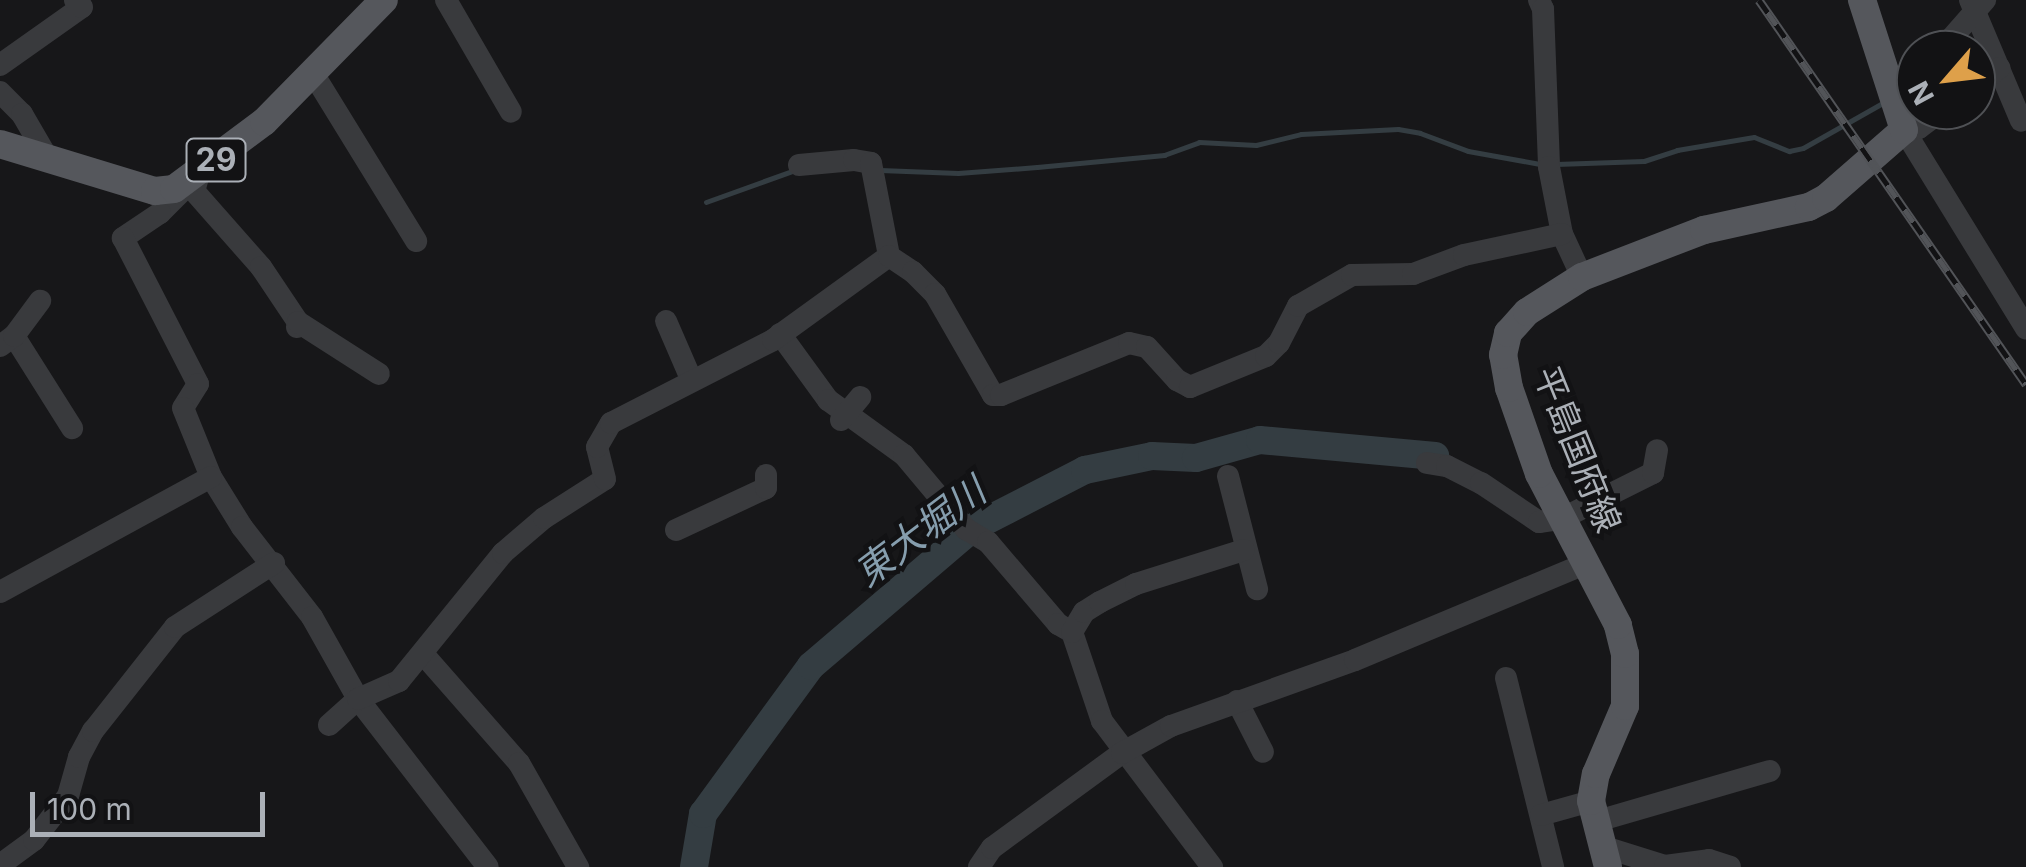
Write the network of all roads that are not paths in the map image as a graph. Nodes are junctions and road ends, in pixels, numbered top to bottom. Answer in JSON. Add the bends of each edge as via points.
{"nodes":[{"id":1,"x":75,"y":0,"type":"edge"},
{"id":2,"x":384,"y":0,"type":"edge"},
{"id":3,"x":446,"y":0,"type":"edge"},
{"id":4,"x":1538,"y":0,"type":"edge"},
{"id":5,"x":1862,"y":0,"type":"edge"},
{"id":6,"x":1977,"y":3,"type":"edge"},
{"id":7,"x":1957,"y":30,"type":"edge"},
{"id":8,"x":0,"y":65,"type":"edge"},
{"id":9,"x":1896,"y":66,"type":"edge"},
{"id":10,"x":1999,"y":68,"type":"junction"},
{"id":11,"x":1996,"y":70,"type":"edge"},
{"id":12,"x":314,"y":74,"type":"junction"},
{"id":13,"x":1,"y":97,"type":"edge"},
{"id":14,"x":511,"y":112,"type":"dead end"},
{"id":15,"x":2022,"y":120,"type":"dead end"},
{"id":16,"x":1904,"y":130,"type":"joint"},
{"id":17,"x":0,"y":144,"type":"edge"},
{"id":18,"x":47,"y":157,"type":"junction"},
{"id":19,"x":799,"y":165,"type":"dead end"},
{"id":20,"x":198,"y":174,"type":"junction"},
{"id":21,"x":1562,"y":234,"type":"junction"},
{"id":22,"x":416,"y":241,"type":"dead end"},
{"id":23,"x":889,"y":256,"type":"junction"},
{"id":24,"x":1582,"y":277,"type":"junction"},
{"id":25,"x":40,"y":301,"type":"dead end"},
{"id":26,"x":666,"y":321,"type":"dead end"},
{"id":27,"x":2026,"y":328,"type":"edge"},
{"id":28,"x":780,"y":334,"type":"junction"},
{"id":29,"x":7,"y":341,"type":"edge"},
{"id":30,"x":378,"y":374,"type":"dead end"},
{"id":31,"x":692,"y":382,"type":"junction"},
{"id":32,"x":860,"y":397,"type":"dead end"},
{"id":33,"x":843,"y":418,"type":"junction"},
{"id":34,"x":72,"y":428,"type":"dead end"},
{"id":35,"x":1656,"y":450,"type":"dead end"},
{"id":36,"x":1427,"y":464,"type":"dead end"},
{"id":37,"x":766,"y":475,"type":"dead end"},
{"id":38,"x":1228,"y":476,"type":"dead end"},
{"id":39,"x":211,"y":477,"type":"junction"},
{"id":40,"x":1561,"y":519,"type":"junction"},
{"id":41,"x":676,"y":530,"type":"dead end"},
{"id":42,"x":1244,"y":550,"type":"junction"},
{"id":43,"x":274,"y":563,"type":"junction"},
{"id":44,"x":1584,"y":564,"type":"junction"},
{"id":45,"x":1257,"y":589,"type":"dead end"},
{"id":46,"x":0,"y":592,"type":"edge"},
{"id":47,"x":1072,"y":632,"type":"junction"},
{"id":48,"x":421,"y":659,"type":"junction"},
{"id":49,"x":1506,"y":678,"type":"dead end"},
{"id":50,"x":358,"y":699,"type":"junction"},
{"id":51,"x":1237,"y":701,"type":"junction"},
{"id":52,"x":329,"y":725,"type":"dead end"},
{"id":53,"x":1263,"y":752,"type":"dead end"},
{"id":54,"x":1122,"y":753,"type":"junction"},
{"id":55,"x":1770,"y":771,"type":"dead end"},
{"id":56,"x":1540,"y":815,"type":"junction"},
{"id":57,"x":1599,"y":834,"type":"edge"},
{"id":58,"x":0,"y":865,"type":"edge"},
{"id":59,"x":488,"y":867,"type":"edge"},
{"id":60,"x":578,"y":867,"type":"edge"},
{"id":61,"x":980,"y":867,"type":"edge"},
{"id":62,"x":1212,"y":867,"type":"edge"},
{"id":63,"x":1554,"y":867,"type":"edge"},
{"id":64,"x":1730,"y":867,"type":"edge"}],
"edges":[{"from":1,"to":8,"type":"street","via":[[82,8]]},
{"from":2,"to":12,"type":"main road","number":"29"},
{"from":3,"to":14,"type":"street"},
{"from":4,"to":21,"type":"street","via":[[1549,164]]},
{"from":5,"to":9,"type":"main road"},
{"from":6,"to":7,"type":"street"},
{"from":6,"to":10,"type":"street"},
{"from":10,"to":11,"type":"street"},
{"from":10,"to":15,"type":"street"},
{"from":12,"to":20,"type":"main road","number":"29"},
{"from":12,"to":22,"type":"street"},
{"from":13,"to":18,"type":"street","via":[[22,114]]},
{"from":16,"to":24,"type":"main road","name":"平島国府線","via":[[1809,207],[1704,230]]},
{"from":16,"to":27,"type":"street"},
{"from":17,"to":18,"type":"main road","number":"29"},
{"from":18,"to":20,"type":"main road","number":"29","via":[[154,191],[174,189]]},
{"from":19,"to":23,"type":"street","via":[[854,160],[872,169]]},
{"from":20,"to":30,"type":"street","via":[[194,191],[261,268],[297,325]]},
{"from":20,"to":39,"type":"street","via":[[160,213],[123,238],[199,382],[183,408]]},
{"from":21,"to":23,"type":"street","via":[[1464,255],[1413,274],[1352,275],[1298,306],[1266,356],[1190,387],[1147,347],[1130,343],[1001,395],[993,395],[935,294]]},
{"from":21,"to":24,"type":"street"},
{"from":23,"to":28,"type":"street"},
{"from":24,"to":40,"type":"main road","name":"平島国府線","via":[[1516,322],[1502,355],[1539,474]]},
{"from":25,"to":29,"type":"street"},
{"from":26,"to":31,"type":"street"},
{"from":28,"to":31,"type":"street"},
{"from":28,"to":33,"type":"street"},
{"from":29,"to":34,"type":"street"},
{"from":31,"to":48,"type":"street","via":[[610,423],[597,447],[605,479],[504,553]]},
{"from":32,"to":33,"type":"street"},
{"from":33,"to":47,"type":"street","via":[[904,455],[968,532],[988,542]]},
{"from":35,"to":40,"type":"street","via":[[1653,474]]},
{"from":36,"to":40,"type":"street","via":[[1481,483],[1538,522]]},
{"from":37,"to":41,"type":"street","via":[[766,488]]},
{"from":38,"to":42,"type":"street"},
{"from":39,"to":43,"type":"street"},
{"from":39,"to":46,"type":"street"},
{"from":40,"to":44,"type":"main road","name":"平島国府線"},
{"from":42,"to":45,"type":"street"},
{"from":42,"to":47,"type":"street","via":[[1136,584],[1084,612]]},
{"from":43,"to":50,"type":"street"},
{"from":43,"to":58,"type":"street","via":[[175,627],[93,731],[68,796],[34,840]]},
{"from":44,"to":51,"type":"street","via":[[1355,660]]},
{"from":44,"to":57,"type":"main road","name":"平島国府線","via":[[1618,625],[1628,685],[1626,706],[1596,774]]},
{"from":47,"to":54,"type":"street","via":[[1102,721]]},
{"from":48,"to":50,"type":"street","via":[[399,681]]},
{"from":48,"to":60,"type":"street","via":[[520,763]]},
{"from":49,"to":56,"type":"street"},
{"from":50,"to":52,"type":"street"},
{"from":50,"to":59,"type":"street"},
{"from":51,"to":53,"type":"street"},
{"from":51,"to":54,"type":"street"},
{"from":54,"to":61,"type":"street","via":[[992,848]]},
{"from":54,"to":62,"type":"street"},
{"from":55,"to":57,"type":"street"},
{"from":56,"to":57,"type":"street"},
{"from":56,"to":63,"type":"street"},
{"from":57,"to":64,"type":"street","via":[[1665,866],[1709,860]]}]}
